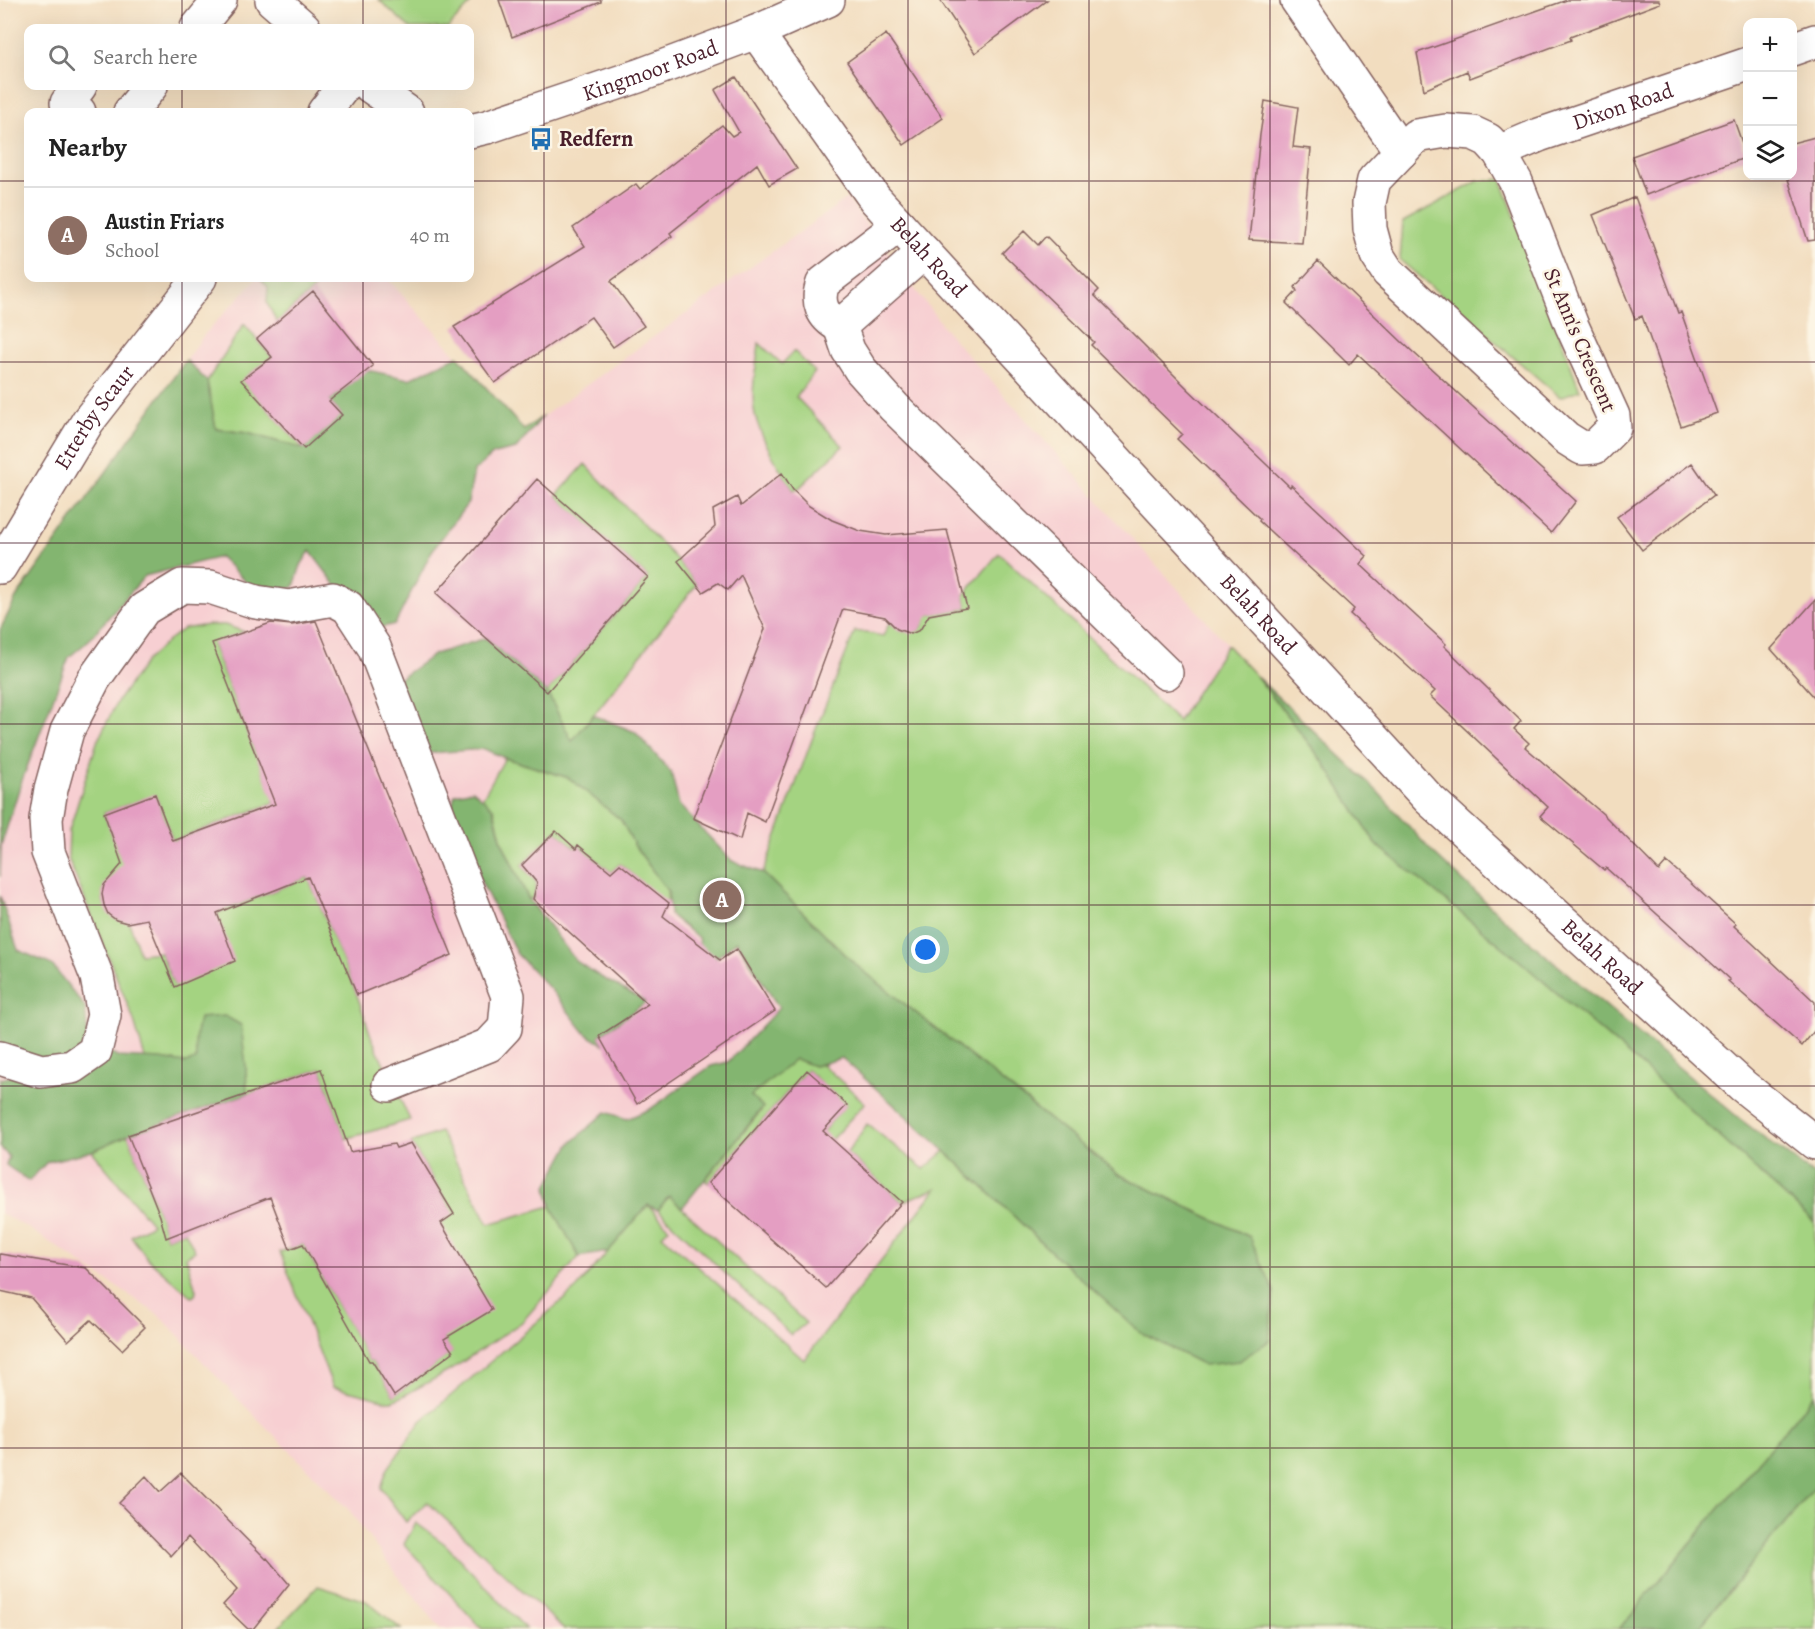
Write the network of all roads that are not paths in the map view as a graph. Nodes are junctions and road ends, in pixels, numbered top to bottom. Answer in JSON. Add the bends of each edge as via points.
{"nodes":[{"id":1,"x":220,"y":0,"type":"edge"},
{"id":2,"x":272,"y":0,"type":"edge"},
{"id":3,"x":828,"y":0,"type":"edge"},
{"id":4,"x":1297,"y":0,"type":"edge"},
{"id":5,"x":200,"y":24,"type":"edge"},
{"id":6,"x":299,"y":24,"type":"edge"},
{"id":7,"x":756,"y":32,"type":"junction"},
{"id":8,"x":1815,"y":41,"type":"edge"},
{"id":9,"x":1797,"y":46,"type":"edge"},
{"id":10,"x":1743,"y":66,"type":"edge"},
{"id":11,"x":77,"y":90,"type":"edge"},
{"id":12,"x":148,"y":90,"type":"edge"},
{"id":13,"x":341,"y":90,"type":"edge"},
{"id":14,"x":376,"y":90,"type":"edge"},
{"id":15,"x":74,"y":108,"type":"edge"},
{"id":16,"x":133,"y":108,"type":"edge"},
{"id":17,"x":327,"y":108,"type":"edge"},
{"id":18,"x":401,"y":108,"type":"edge"},
{"id":19,"x":474,"y":130,"type":"edge"},
{"id":20,"x":1401,"y":152,"type":"junction"},
{"id":21,"x":1499,"y":152,"type":"junction"},
{"id":22,"x":899,"y":225,"type":"junction"},
{"id":23,"x":924,"y":252,"type":"junction"},
{"id":24,"x":197,"y":282,"type":"edge"},
{"id":25,"x":840,"y":326,"type":"junction"},
{"id":26,"x":0,"y":567,"type":"edge"},
{"id":27,"x":1166,"y":673,"type":"dead end"},
{"id":28,"x":0,"y":1059,"type":"edge"},
{"id":29,"x":389,"y":1085,"type":"dead end"},
{"id":30,"x":1815,"y":1143,"type":"edge"}],
"edges":[{"from":1,"to":5,"type":"street"},
{"from":2,"to":6,"type":"street"},
{"from":3,"to":7,"type":"street","name":"Kingmoor Road"},
{"from":4,"to":20,"type":"street"},
{"from":7,"to":19,"type":"street","name":"Kingmoor Road"},
{"from":7,"to":22,"type":"street","name":"Belah Road","via":[[875,199]]},
{"from":8,"to":9,"type":"street"},
{"from":10,"to":21,"type":"street","name":"Dixon Road"},
{"from":11,"to":15,"type":"street","via":[[67,103]]},
{"from":12,"to":16,"type":"street"},
{"from":13,"to":17,"type":"street"},
{"from":14,"to":18,"type":"street"},
{"from":20,"to":21,"type":"street","name":"St Ann's Crescent","via":[[1416,136],[1446,131],[1473,133],[1488,140]]},
{"from":20,"to":21,"type":"street","name":"St Ann's Crescent","via":[[1374,180],[1370,203],[1370,230],[1377,255],[1388,272],[1566,438],[1582,448],[1595,447],[1614,428],[1613,416],[1572,327],[1516,182]]},
{"from":22,"to":23,"type":"street","name":"Belah Road"},
{"from":22,"to":25,"type":"street","via":[[823,283],[819,293],[821,306],[831,322]]},
{"from":23,"to":25,"type":"street"},
{"from":23,"to":30,"type":"street","name":"Belah Road","via":[[1430,800],[1743,1086]]},
{"from":24,"to":26,"type":"street","name":"Etterby Scaur","via":[[88,421]]},
{"from":25,"to":27,"type":"street","via":[[860,369],[894,406]]},
{"from":28,"to":29,"type":"street","via":[[41,1071],[72,1067],[95,1051],[105,1015],[97,977],[48,852],[46,819],[51,789],[67,731],[94,679],[144,609],[182,586],[210,587],[256,602],[289,606],[333,599],[348,607],[374,647],[508,996],[505,1028],[489,1045]]}]}
